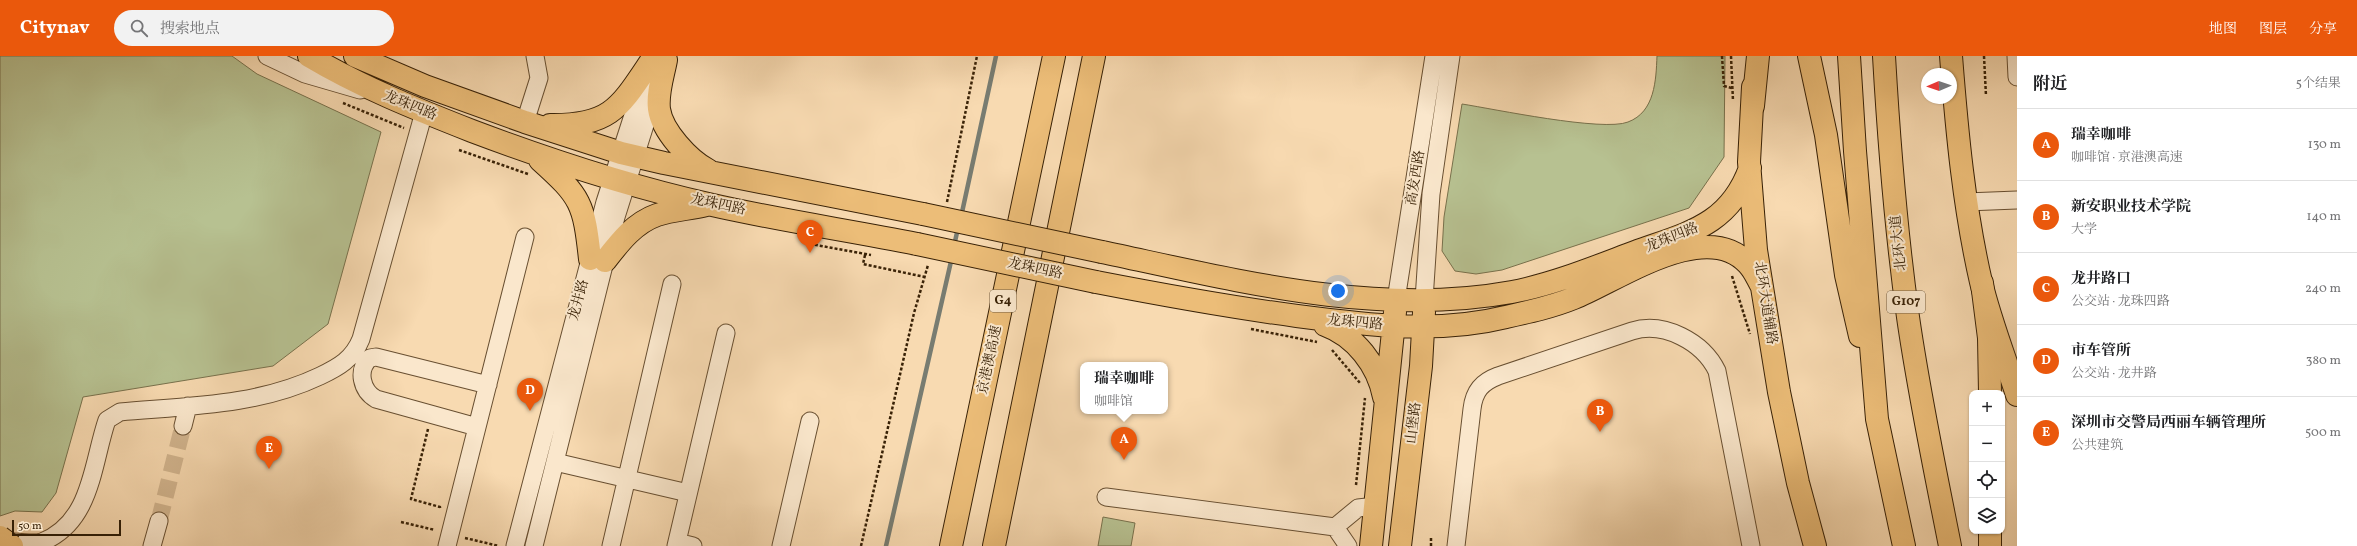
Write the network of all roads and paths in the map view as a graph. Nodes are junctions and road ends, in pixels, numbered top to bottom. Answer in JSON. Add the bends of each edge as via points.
{"nodes":[{"id":1,"x":267,"y":56,"type":"edge"},
{"id":2,"x":309,"y":56,"type":"edge"},
{"id":3,"x":355,"y":56,"type":"edge"},
{"id":4,"x":535,"y":56,"type":"edge"},
{"id":5,"x":977,"y":56,"type":"edge"},
{"id":6,"x":1054,"y":56,"type":"edge"},
{"id":7,"x":1094,"y":56,"type":"edge"},
{"id":8,"x":1434,"y":56,"type":"edge"},
{"id":9,"x":1452,"y":56,"type":"edge"},
{"id":10,"x":1722,"y":56,"type":"edge"},
{"id":11,"x":1731,"y":56,"type":"edge"},
{"id":12,"x":1752,"y":56,"type":"edge"},
{"id":13,"x":1758,"y":56,"type":"edge"},
{"id":14,"x":1809,"y":56,"type":"edge"},
{"id":15,"x":1850,"y":56,"type":"edge"},
{"id":16,"x":1884,"y":56,"type":"edge"},
{"id":17,"x":1951,"y":56,"type":"edge"},
{"id":18,"x":1984,"y":56,"type":"edge"},
{"id":19,"x":2016,"y":56,"type":"edge"},
{"id":20,"x":659,"y":58,"type":"edge"},
{"id":21,"x":2017,"y":76,"type":"edge"},
{"id":22,"x":1732,"y":88,"type":"junction"},
{"id":23,"x":381,"y":94,"type":"junction"},
{"id":24,"x":1986,"y":96,"type":"dead end"},
{"id":25,"x":1743,"y":104,"type":"junction"},
{"id":26,"x":424,"y":112,"type":"junction"},
{"id":27,"x":525,"y":122,"type":"junction"},
{"id":28,"x":459,"y":150,"type":"dead end"},
{"id":29,"x":531,"y":153,"type":"junction"},
{"id":30,"x":628,"y":155,"type":"junction"},
{"id":31,"x":1750,"y":168,"type":"junction"},
{"id":32,"x":532,"y":175,"type":"dead end"},
{"id":33,"x":722,"y":175,"type":"junction"},
{"id":34,"x":620,"y":181,"type":"junction"},
{"id":35,"x":2017,"y":200,"type":"edge"},
{"id":36,"x":1966,"y":202,"type":"junction"},
{"id":37,"x":708,"y":204,"type":"junction"},
{"id":38,"x":946,"y":204,"type":"dead end"},
{"id":39,"x":525,"y":237,"type":"dead end"},
{"id":40,"x":865,"y":255,"type":"dead end"},
{"id":41,"x":597,"y":260,"type":"junction"},
{"id":42,"x":929,"y":262,"type":"dead end"},
{"id":43,"x":925,"y":277,"type":"junction"},
{"id":44,"x":1982,"y":283,"type":"junction"},
{"id":45,"x":672,"y":284,"type":"dead end"},
{"id":46,"x":1761,"y":285,"type":"junction"},
{"id":47,"x":1396,"y":300,"type":"junction"},
{"id":48,"x":1424,"y":300,"type":"junction"},
{"id":49,"x":1303,"y":317,"type":"junction"},
{"id":50,"x":1393,"y":326,"type":"junction"},
{"id":51,"x":1423,"y":326,"type":"junction"},
{"id":52,"x":1247,"y":328,"type":"dead end"},
{"id":53,"x":726,"y":333,"type":"dead end"},
{"id":54,"x":1320,"y":342,"type":"dead end"},
{"id":55,"x":1327,"y":343,"type":"dead end"},
{"id":56,"x":360,"y":357,"type":"junction"},
{"id":57,"x":1361,"y":384,"type":"dead end"},
{"id":58,"x":488,"y":385,"type":"junction"},
{"id":59,"x":1366,"y":390,"type":"dead end"},
{"id":60,"x":1990,"y":390,"type":"edge"},
{"id":61,"x":2017,"y":395,"type":"edge"},
{"id":62,"x":188,"y":406,"type":"junction"},
{"id":63,"x":1386,"y":410,"type":"junction"},
{"id":64,"x":432,"y":415,"type":"junction"},
{"id":65,"x":1877,"y":419,"type":"junction"},
{"id":66,"x":810,"y":421,"type":"dead end"},
{"id":67,"x":183,"y":426,"type":"tunnel mouth"},
{"id":68,"x":477,"y":427,"type":"junction"},
{"id":69,"x":555,"y":462,"type":"junction"},
{"id":70,"x":626,"y":479,"type":"junction"},
{"id":71,"x":1356,"y":485,"type":"dead end"},
{"id":72,"x":688,"y":493,"type":"junction"},
{"id":73,"x":1106,"y":497,"type":"dead end"},
{"id":74,"x":1376,"y":506,"type":"junction"},
{"id":75,"x":439,"y":513,"type":"dead end"},
{"id":76,"x":401,"y":522,"type":"dead end"},
{"id":77,"x":436,"y":525,"type":"dead end"},
{"id":78,"x":1335,"y":527,"type":"junction"},
{"id":79,"x":435,"y":530,"type":"junction"},
{"id":80,"x":1990,"y":534,"type":"edge"},
{"id":81,"x":433,"y":536,"type":"dead end"},
{"id":82,"x":0,"y":537,"type":"edge"},
{"id":83,"x":465,"y":538,"type":"dead end"},
{"id":84,"x":1431,"y":538,"type":"dead end"},
{"id":85,"x":46,"y":544,"type":"edge"},
{"id":86,"x":0,"y":545,"type":"edge"},
{"id":87,"x":682,"y":545,"type":"edge"},
{"id":88,"x":12,"y":546,"type":"edge"},
{"id":89,"x":447,"y":546,"type":"edge"},
{"id":90,"x":499,"y":546,"type":"edge"},
{"id":91,"x":515,"y":546,"type":"edge"},
{"id":92,"x":534,"y":546,"type":"edge"},
{"id":93,"x":611,"y":546,"type":"edge"},
{"id":94,"x":781,"y":546,"type":"edge"},
{"id":95,"x":861,"y":546,"type":"edge"},
{"id":96,"x":951,"y":546,"type":"edge"},
{"id":97,"x":994,"y":546,"type":"edge"},
{"id":98,"x":1348,"y":546,"type":"edge"},
{"id":99,"x":1371,"y":546,"type":"edge"},
{"id":100,"x":1400,"y":546,"type":"edge"},
{"id":101,"x":1430,"y":546,"type":"edge"},
{"id":102,"x":1456,"y":546,"type":"edge"},
{"id":103,"x":1751,"y":546,"type":"edge"},
{"id":104,"x":1815,"y":546,"type":"edge"},
{"id":105,"x":1904,"y":546,"type":"edge"},
{"id":106,"x":1950,"y":546,"type":"edge"},
{"id":107,"x":1990,"y":546,"type":"edge"}],
"edges":[{"from":1,"to":23,"type":"street","via":[[305,74],[354,89]]},
{"from":2,"to":23,"type":"main road","name":"龙珠四路"},
{"from":3,"to":27,"type":"main road","name":"龙珠四路","via":[[425,86]]},
{"from":4,"to":27,"type":"street","via":[[539,78]]},
{"from":5,"to":38,"type":"path"},
{"from":6,"to":96,"type":"main road","name":"京港澳高速","number":"G4"},
{"from":7,"to":97,"type":"main road"},
{"from":8,"to":47,"type":"street","name":"高发西路"},
{"from":9,"to":48,"type":"street","name":"高发西路","via":[[1431,194]]},
{"from":10,"to":22,"type":"path","via":[[1724,86]]},
{"from":11,"to":22,"type":"path"},
{"from":12,"to":25,"type":"main road","name":"北环大道辅路"},
{"from":13,"to":25,"type":"main road"},
{"from":14,"to":65,"type":"main road","via":[[1826,135],[1846,275]]},
{"from":15,"to":65,"type":"main road","number":"G107","via":[[1855,151]]},
{"from":16,"to":106,"type":"main road","name":"北环大道","number":"G107","via":[[1898,233],[1908,318],[1927,433]]},
{"from":17,"to":36,"type":"main road"},
{"from":18,"to":24,"type":"path"},
{"from":19,"to":21,"type":"street"},
{"from":20,"to":27,"type":"main road","via":[[617,108],[602,118],[565,126]]},
{"from":20,"to":30,"type":"street","name":"龙井路"},
{"from":20,"to":33,"type":"main road","via":[[659,110],[669,131],[693,160]]},
{"from":22,"to":25,"type":"path"},
{"from":23,"to":26,"type":"main road","name":"龙珠四路"},
{"from":25,"to":31,"type":"main road","name":"北环大道辅路"},
{"from":26,"to":29,"type":"main road","name":"龙珠四路"},
{"from":26,"to":56,"type":"street","via":[[361,339]]},
{"from":27,"to":30,"type":"main road","name":"龙珠四路"},
{"from":28,"to":32,"type":"path"},
{"from":29,"to":34,"type":"main road","name":"龙珠四路"},
{"from":29,"to":41,"type":"main road","via":[[564,182],[578,200]]},
{"from":30,"to":33,"type":"main road","name":"龙珠四路"},
{"from":30,"to":34,"type":"street","name":"龙井路"},
{"from":31,"to":46,"type":"main road","name":"北环大道辅路"},
{"from":31,"to":48,"type":"main road","name":"龙珠四路","via":[[1731,205],[1715,219],[1689,233],[1532,288],[1493,295]]},
{"from":33,"to":47,"type":"main road","name":"龙珠四路","bridge":true,"via":[[1262,285],[1322,294]]},
{"from":34,"to":37,"type":"main road","name":"龙珠四路"},
{"from":34,"to":41,"type":"street","name":"龙井路"},
{"from":35,"to":36,"type":"street"},
{"from":36,"to":44,"type":"main road"},
{"from":37,"to":41,"type":"main road","via":[[657,215],[629,232]]},
{"from":37,"to":49,"type":"main road","name":"龙珠四路","bridge":true,"via":[[1215,305]]},
{"from":39,"to":58,"type":"street"},
{"from":40,"to":43,"type":"path","via":[[863,264]]},
{"from":41,"to":69,"type":"street","name":"龙井路"},
{"from":41,"to":91,"type":"street","name":"龙井路"},
{"from":42,"to":43,"type":"path"},
{"from":43,"to":95,"type":"path","via":[[914,313]]},
{"from":44,"to":60,"type":"main road","via":[[1989,338]]},
{"from":44,"to":61,"type":"main road"},
{"from":45,"to":70,"type":"street"},
{"from":46,"to":51,"type":"main road","name":"龙珠四路","via":[[1749,264],[1734,253],[1723,249],[1698,248],[1651,261],[1574,298],[1545,308],[1484,322]]},
{"from":46,"to":104,"type":"main road","name":"北环大道辅路","via":[[1798,483]]},
{"from":47,"to":48,"type":"main road","name":"龙珠四路"},
{"from":47,"to":50,"type":"main road","name":"山堡路"},
{"from":48,"to":51,"type":"main road","name":"山堡路"},
{"from":49,"to":50,"type":"main road","name":"龙珠四路","via":[[1361,325]]},
{"from":49,"to":63,"type":"main road","via":[[1334,328],[1363,352],[1375,371],[1383,391]]},
{"from":50,"to":51,"type":"main road","name":"龙珠四路"},
{"from":50,"to":63,"type":"main road","name":"山堡路"},
{"from":51,"to":100,"type":"main road","name":"山堡路","via":[[1421,366]]},
{"from":52,"to":54,"type":"path"},
{"from":53,"to":72,"type":"street"},
{"from":55,"to":57,"type":"path"},
{"from":56,"to":58,"type":"street","via":[[381,357]]},
{"from":56,"to":62,"type":"street","via":[[295,388],[246,400]]},
{"from":56,"to":64,"type":"street","via":[[362,385],[367,394]]},
{"from":58,"to":68,"type":"street"},
{"from":59,"to":71,"type":"path"},
{"from":62,"to":67,"type":"street"},
{"from":62,"to":85,"type":"street","via":[[120,412],[107,420],[86,499],[78,514]]},
{"from":63,"to":74,"type":"main road","name":"山堡路"},
{"from":64,"to":68,"type":"street"},
{"from":64,"to":75,"type":"path","via":[[411,499],[440,507]]},
{"from":65,"to":105,"type":"main road","number":"G107"},
{"from":66,"to":94,"type":"street"},
{"from":68,"to":89,"type":"street"},
{"from":69,"to":70,"type":"street"},
{"from":69,"to":92,"type":"street","name":"龙井路"},
{"from":70,"to":72,"type":"street"},
{"from":70,"to":93,"type":"street"},
{"from":72,"to":87,"type":"street"},
{"from":73,"to":78,"type":"street"},
{"from":74,"to":78,"type":"street","via":[[1358,508]]},
{"from":74,"to":99,"type":"main road","name":"山堡路"},
{"from":76,"to":79,"type":"path"},
{"from":77,"to":79,"type":"path"},
{"from":78,"to":98,"type":"street"},
{"from":79,"to":81,"type":"path"},
{"from":80,"to":107,"type":"main road"},
{"from":82,"to":88,"type":"main road","bridge":true},
{"from":83,"to":90,"type":"path"},
{"from":84,"to":101,"type":"path"},
{"from":85,"to":86,"type":"street","via":[[14,541]]},
{"from":102,"to":103,"type":"street","via":[[1473,397],[1479,387],[1498,376],[1647,328],[1664,330],[1699,346],[1717,371]]}]}
